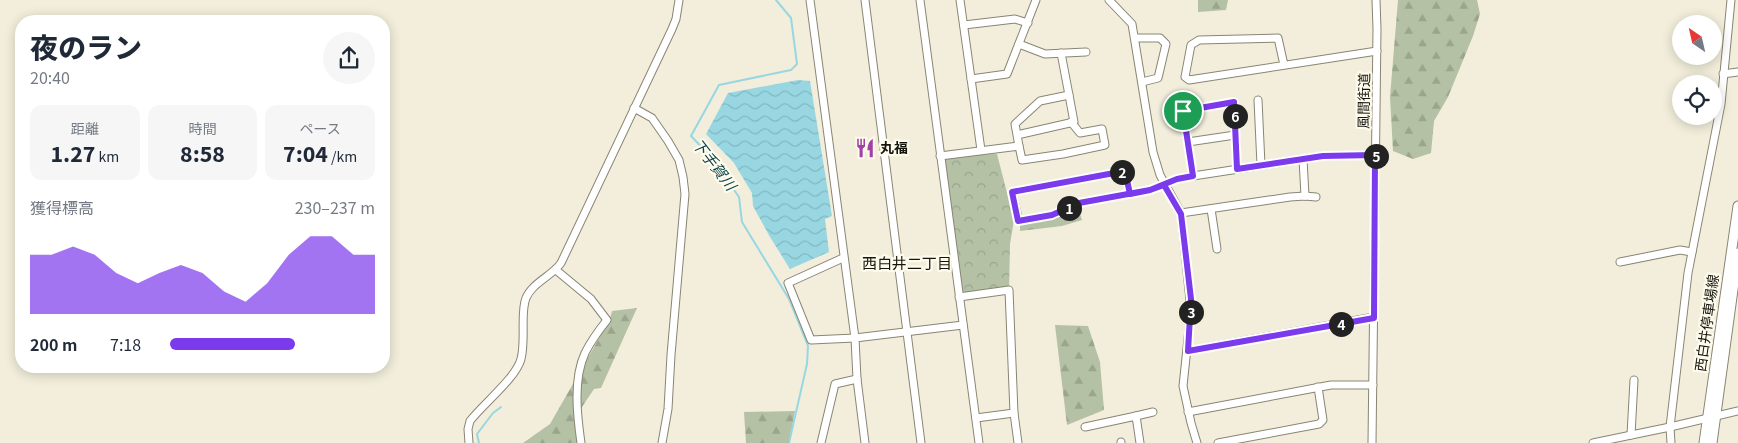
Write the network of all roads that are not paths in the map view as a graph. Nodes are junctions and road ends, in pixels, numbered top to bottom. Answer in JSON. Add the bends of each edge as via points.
{"nodes":[{"id":1,"x":679,"y":0,"type":"edge"},
{"id":2,"x":810,"y":0,"type":"edge"},
{"id":3,"x":865,"y":0,"type":"edge"},
{"id":4,"x":920,"y":0,"type":"edge"},
{"id":5,"x":960,"y":0,"type":"edge"},
{"id":6,"x":1036,"y":0,"type":"edge"},
{"id":7,"x":1110,"y":0,"type":"edge"},
{"id":8,"x":1376,"y":0,"type":"edge"},
{"id":9,"x":1732,"y":0,"type":"edge"},
{"id":10,"x":1028,"y":23,"type":"junction"},
{"id":11,"x":964,"y":25,"type":"junction"},
{"id":12,"x":1135,"y":38,"type":"junction"},
{"id":13,"x":1019,"y":44,"type":"junction"},
{"id":14,"x":1086,"y":52,"type":"dead end"},
{"id":15,"x":1377,"y":52,"type":"junction"},
{"id":16,"x":1061,"y":53,"type":"junction"},
{"id":17,"x":1284,"y":65,"type":"junction"},
{"id":18,"x":1738,"y":72,"type":"edge"},
{"id":19,"x":1723,"y":74,"type":"junction"},
{"id":20,"x":971,"y":79,"type":"junction"},
{"id":21,"x":1142,"y":82,"type":"junction"},
{"id":22,"x":1069,"y":95,"type":"junction"},
{"id":23,"x":1258,"y":100,"type":"dead end"},
{"id":24,"x":634,"y":108,"type":"junction"},
{"id":25,"x":1071,"y":122,"type":"junction"},
{"id":26,"x":1017,"y":134,"type":"junction"},
{"id":27,"x":1235,"y":135,"type":"junction"},
{"id":28,"x":1188,"y":142,"type":"junction"},
{"id":29,"x":1019,"y":146,"type":"junction"},
{"id":30,"x":981,"y":150,"type":"junction"},
{"id":31,"x":1375,"y":155,"type":"junction"},
{"id":32,"x":940,"y":156,"type":"junction"},
{"id":33,"x":1303,"y":159,"type":"junction"},
{"id":34,"x":1261,"y":165,"type":"junction"},
{"id":35,"x":1237,"y":169,"type":"junction"},
{"id":36,"x":1193,"y":176,"type":"junction"},
{"id":37,"x":1164,"y":185,"type":"junction"},
{"id":38,"x":1130,"y":194,"type":"junction"},
{"id":39,"x":1306,"y":196,"type":"junction"},
{"id":40,"x":1316,"y":197,"type":"dead end"},
{"id":41,"x":1738,"y":206,"type":"edge"},
{"id":42,"x":1211,"y":209,"type":"junction"},
{"id":43,"x":1181,"y":214,"type":"junction"},
{"id":44,"x":1217,"y":249,"type":"dead end"},
{"id":45,"x":1692,"y":252,"type":"junction"},
{"id":46,"x":1738,"y":253,"type":"edge"},
{"id":47,"x":843,"y":258,"type":"junction"},
{"id":48,"x":1620,"y":262,"type":"dead end"},
{"id":49,"x":556,"y":270,"type":"junction"},
{"id":50,"x":959,"y":297,"type":"junction"},
{"id":51,"x":1374,"y":318,"type":"junction"},
{"id":52,"x":963,"y":325,"type":"junction"},
{"id":53,"x":908,"y":333,"type":"junction"},
{"id":54,"x":855,"y":338,"type":"junction"},
{"id":55,"x":1188,"y":351,"type":"junction"},
{"id":56,"x":857,"y":380,"type":"junction"},
{"id":57,"x":1634,"y":380,"type":"dead end"},
{"id":58,"x":1373,"y":385,"type":"junction"},
{"id":59,"x":1318,"y":387,"type":"junction"},
{"id":60,"x":1738,"y":411,"type":"edge"},
{"id":61,"x":1153,"y":412,"type":"dead end"},
{"id":62,"x":1188,"y":412,"type":"junction"},
{"id":63,"x":1014,"y":413,"type":"junction"},
{"id":64,"x":1136,"y":416,"type":"junction"},
{"id":65,"x":1712,"y":417,"type":"junction"},
{"id":66,"x":976,"y":418,"type":"junction"},
{"id":67,"x":1085,"y":427,"type":"dead end"},
{"id":68,"x":1670,"y":427,"type":"junction"},
{"id":69,"x":1632,"y":435,"type":"junction"},
{"id":70,"x":469,"y":443,"type":"edge"},
{"id":71,"x":581,"y":443,"type":"edge"},
{"id":72,"x":662,"y":443,"type":"edge"},
{"id":73,"x":821,"y":443,"type":"edge"},
{"id":74,"x":865,"y":443,"type":"edge"},
{"id":75,"x":921,"y":443,"type":"edge"},
{"id":76,"x":979,"y":443,"type":"edge"},
{"id":77,"x":1018,"y":443,"type":"edge"},
{"id":78,"x":1140,"y":443,"type":"edge"},
{"id":79,"x":1197,"y":443,"type":"edge"},
{"id":80,"x":1218,"y":443,"type":"edge"},
{"id":81,"x":1372,"y":443,"type":"edge"},
{"id":82,"x":1593,"y":443,"type":"edge"},
{"id":83,"x":1670,"y":443,"type":"edge"},
{"id":84,"x":1704,"y":443,"type":"edge"},
{"id":85,"x":1712,"y":443,"type":"edge"}],
"edges":[{"from":1,"to":24,"type":"street","via":[[672,29]]},
{"from":2,"to":47,"type":"street"},
{"from":3,"to":53,"type":"street"},
{"from":4,"to":32,"type":"street"},
{"from":5,"to":11,"type":"street"},
{"from":6,"to":10,"type":"street"},
{"from":7,"to":12,"type":"street","via":[[1132,24]]},
{"from":8,"to":15,"type":"street","name":"風間街道"},
{"from":9,"to":19,"type":"street"},
{"from":10,"to":11,"type":"street","via":[[1015,19]]},
{"from":10,"to":13,"type":"street"},
{"from":11,"to":20,"type":"street"},
{"from":12,"to":21,"type":"street"},
{"from":12,"to":21,"type":"street","via":[[1160,38],[1166,44],[1158,78]]},
{"from":13,"to":16,"type":"street","via":[[1045,54]]},
{"from":13,"to":20,"type":"street","via":[[1007,74]]},
{"from":14,"to":16,"type":"street"},
{"from":15,"to":17,"type":"street"},
{"from":15,"to":31,"type":"street","name":"風間街道"},
{"from":16,"to":22,"type":"street"},
{"from":17,"to":17,"type":"street","via":[[1189,80],[1185,77],[1191,45],[1199,40],[1278,38]]},
{"from":18,"to":19,"type":"street"},
{"from":19,"to":45,"type":"street","via":[[1721,104]]},
{"from":20,"to":30,"type":"street"},
{"from":21,"to":37,"type":"street","via":[[1153,152]]},
{"from":22,"to":25,"type":"street","via":[[1074,122]]},
{"from":22,"to":26,"type":"street","via":[[1040,101],[1015,124]]},
{"from":23,"to":34,"type":"street"},
{"from":24,"to":49,"type":"street"},
{"from":24,"to":72,"type":"street","via":[[652,118],[679,160],[684,177],[668,409]]},
{"from":25,"to":26,"type":"street"},
{"from":25,"to":29,"type":"street","via":[[1080,133],[1102,129],[1106,145],[1022,160]]},
{"from":26,"to":29,"type":"street"},
{"from":27,"to":28,"type":"street"},
{"from":27,"to":28,"type":"street","via":[[1234,102],[1183,111]]},
{"from":27,"to":35,"type":"street"},
{"from":28,"to":36,"type":"street"},
{"from":29,"to":30,"type":"street"},
{"from":30,"to":32,"type":"street"},
{"from":31,"to":33,"type":"street"},
{"from":31,"to":51,"type":"street","name":"風間街道"},
{"from":32,"to":50,"type":"street"},
{"from":33,"to":34,"type":"street"},
{"from":33,"to":39,"type":"street"},
{"from":34,"to":35,"type":"street"},
{"from":35,"to":36,"type":"street"},
{"from":36,"to":37,"type":"street"},
{"from":37,"to":38,"type":"street"},
{"from":37,"to":43,"type":"street"},
{"from":38,"to":38,"type":"street","via":[[1079,203],[1052,215],[1018,221],[1012,192],[1125,171]]},
{"from":39,"to":40,"type":"street"},
{"from":39,"to":42,"type":"street"},
{"from":41,"to":65,"type":"main road","name":"西白井停車場線"},
{"from":42,"to":43,"type":"street"},
{"from":42,"to":44,"type":"street"},
{"from":43,"to":55,"type":"street","via":[[1191,299]]},
{"from":45,"to":48,"type":"street","via":[[1680,250]]},
{"from":45,"to":68,"type":"street"},
{"from":46,"to":65,"type":"main road","name":"西白井停車場線"},
{"from":47,"to":54,"type":"street"},
{"from":47,"to":54,"type":"street","via":[[788,283],[811,340]]},
{"from":49,"to":70,"type":"street","via":[[526,298],[520,362],[470,421]]},
{"from":49,"to":71,"type":"street","via":[[591,299],[607,320],[581,365],[576,407]]},
{"from":50,"to":52,"type":"street"},
{"from":50,"to":63,"type":"street","via":[[1009,290]]},
{"from":51,"to":55,"type":"street"},
{"from":51,"to":58,"type":"street","name":"風間街道"},
{"from":52,"to":53,"type":"street"},
{"from":52,"to":66,"type":"street"},
{"from":53,"to":54,"type":"street"},
{"from":53,"to":75,"type":"street"},
{"from":54,"to":56,"type":"street"},
{"from":55,"to":62,"type":"street","via":[[1183,386]]},
{"from":56,"to":73,"type":"street","via":[[835,384]]},
{"from":56,"to":74,"type":"street"},
{"from":57,"to":69,"type":"street"},
{"from":58,"to":59,"type":"street"},
{"from":58,"to":81,"type":"street","name":"風間街道"},
{"from":59,"to":62,"type":"street"},
{"from":59,"to":80,"type":"street","via":[[1322,420],[1319,424]]},
{"from":60,"to":65,"type":"street"},
{"from":61,"to":64,"type":"street"},
{"from":62,"to":79,"type":"street"},
{"from":63,"to":66,"type":"street"},
{"from":63,"to":77,"type":"street"},
{"from":64,"to":67,"type":"street"},
{"from":64,"to":78,"type":"street"},
{"from":65,"to":68,"type":"street"},
{"from":65,"to":84,"type":"main road","name":"西白井停車場線"},
{"from":65,"to":85,"type":"main road","name":"西白井停車場線"},
{"from":66,"to":76,"type":"street"},
{"from":68,"to":69,"type":"street"},
{"from":68,"to":83,"type":"street"},
{"from":69,"to":82,"type":"street"}]}
